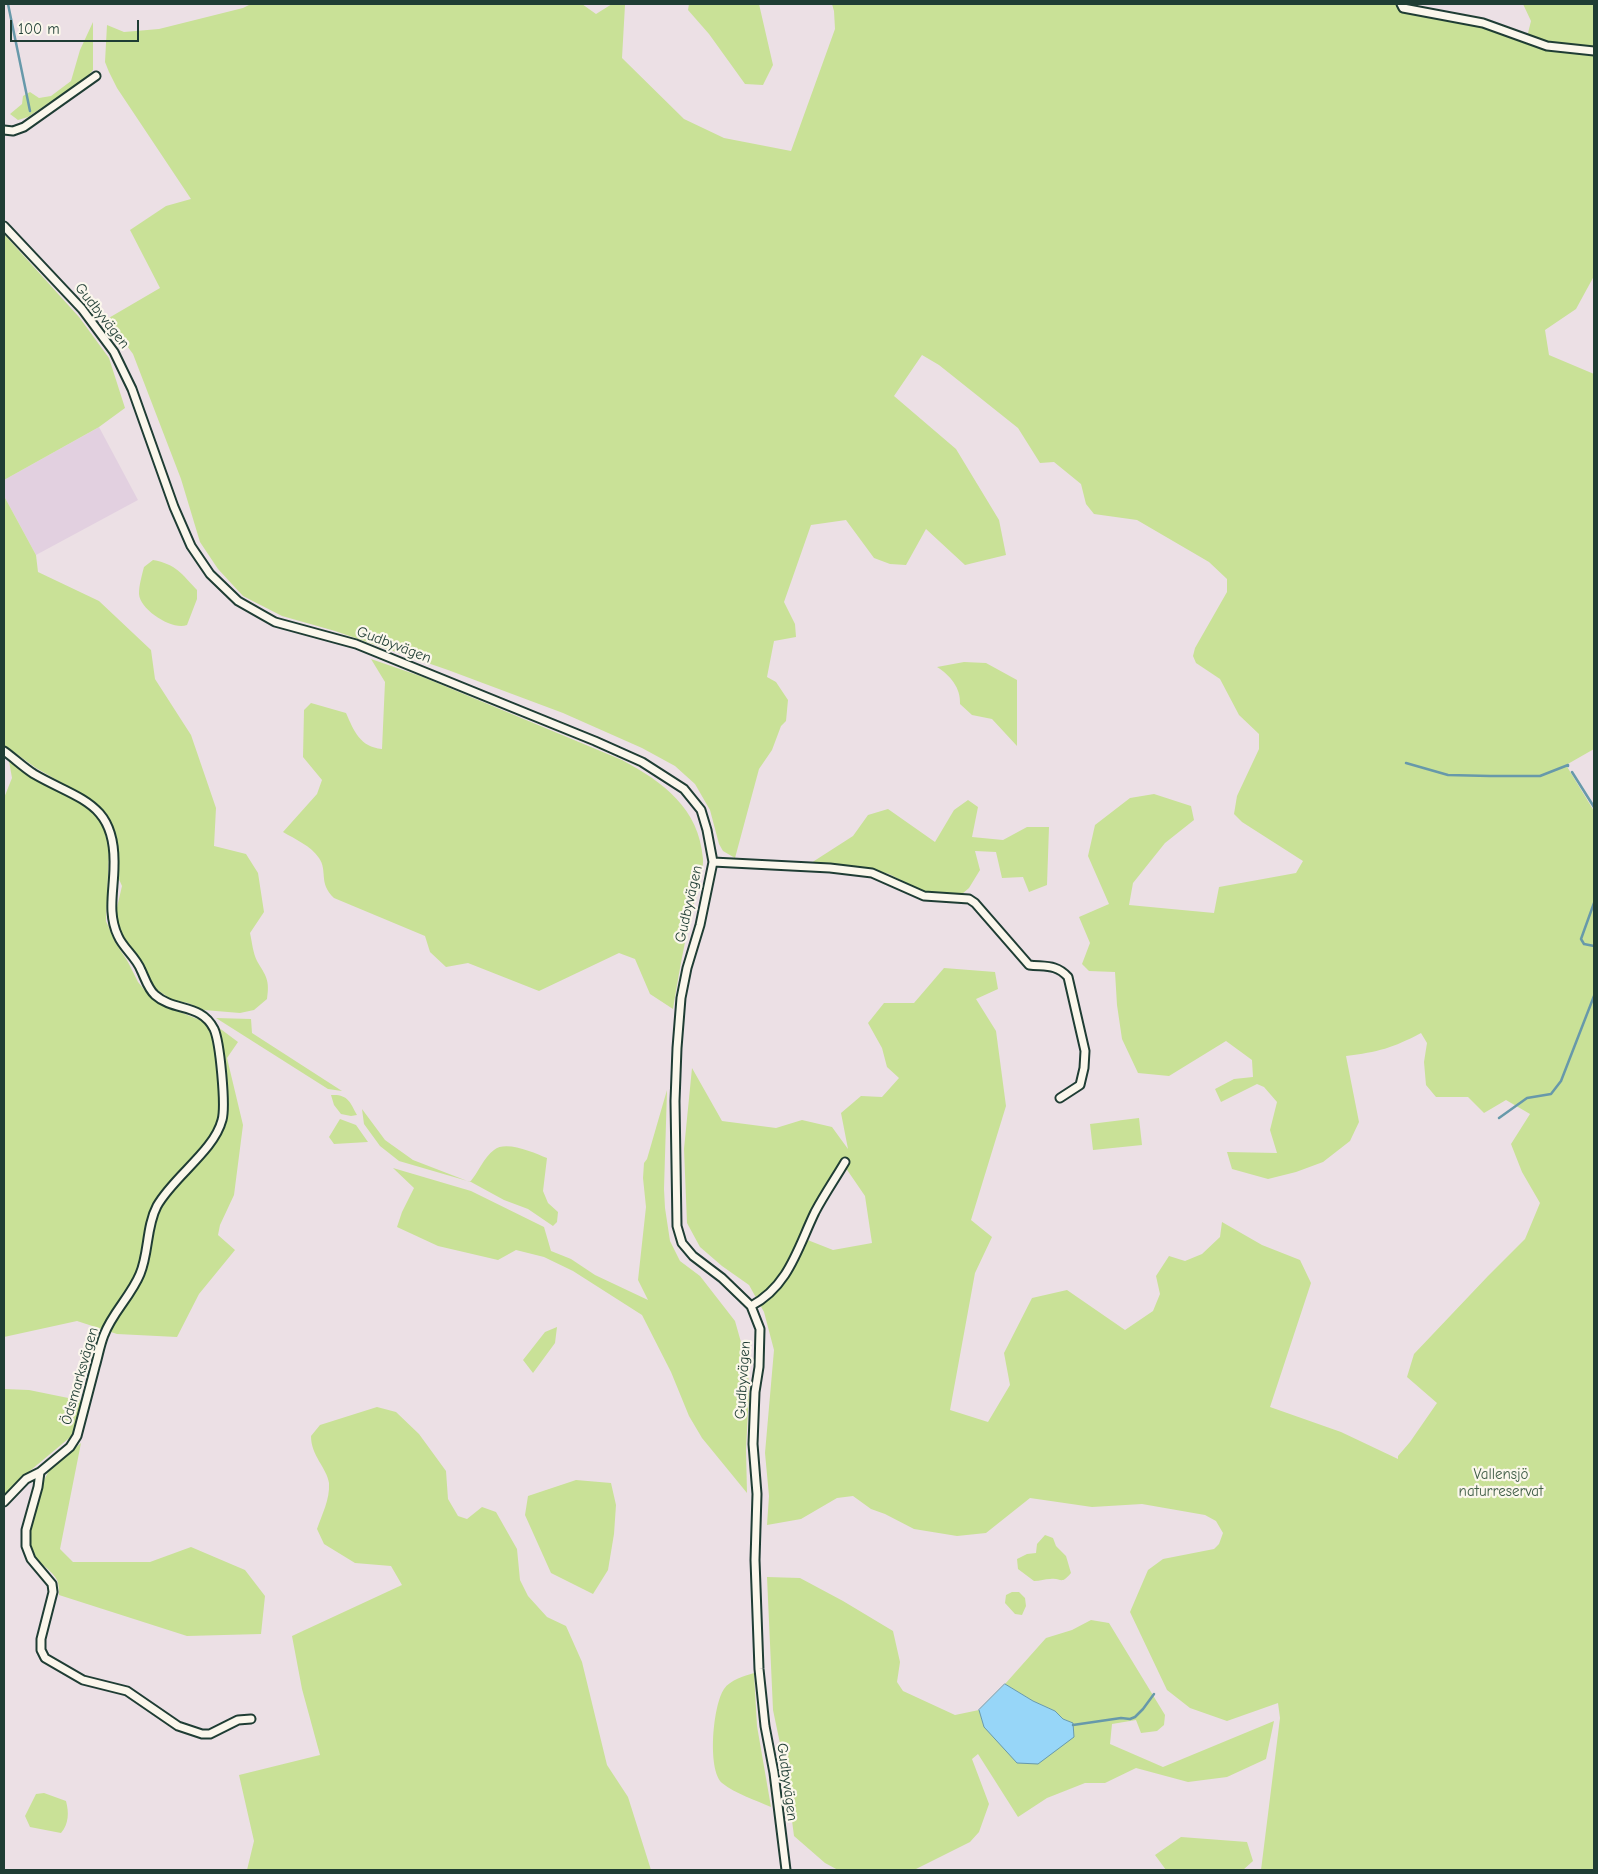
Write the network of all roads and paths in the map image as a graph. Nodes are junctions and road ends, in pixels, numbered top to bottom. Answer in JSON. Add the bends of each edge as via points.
{"nodes":[{"id":1,"x":1401,"y":4,"type":"edge"},
{"id":2,"x":1594,"y":51,"type":"edge"},
{"id":3,"x":96,"y":76,"type":"dead end"},
{"id":4,"x":4,"y":130,"type":"edge"},
{"id":5,"x":4,"y":226,"type":"edge"},
{"id":6,"x":4,"y":751,"type":"edge"},
{"id":7,"x":712,"y":862,"type":"junction"},
{"id":8,"x":1060,"y":1098,"type":"dead end"},
{"id":9,"x":845,"y":1162,"type":"dead end"},
{"id":10,"x":751,"y":1306,"type":"junction"},
{"id":11,"x":40,"y":1472,"type":"junction"},
{"id":12,"x":4,"y":1502,"type":"edge"},
{"id":13,"x":251,"y":1719,"type":"dead end"},
{"id":14,"x":786,"y":1870,"type":"edge"}],
"edges":[{"from":1,"to":2,"type":"street","via":[[1403,8],[1483,23],[1547,46]]},
{"from":3,"to":4,"type":"street","via":[[24,127]]},
{"from":5,"to":7,"type":"street","name":"Gudbyvägen","via":[[82,309],[114,352],[132,389],[190,546],[210,574],[238,601],[275,622],[356,644],[642,762],[684,789],[701,810]]},
{"from":6,"to":11,"type":"street","name":"Ödsmarksvägen","via":[[32,773],[97,809],[105,820],[114,846],[110,911],[118,937],[141,969],[153,994],[169,1005],[203,1014],[213,1028],[218,1041],[222,1090],[222,1120],[214,1137],[167,1190],[156,1208],[141,1273],[104,1334],[77,1436],[70,1447]]},
{"from":7,"to":8,"type":"street","via":[[872,873],[924,896],[969,899],[975,903],[1029,965],[1055,967],[1068,978],[1084,1040],[1084,1068],[1080,1085]]},
{"from":7,"to":10,"type":"street","name":"Gudbyvägen","via":[[680,1008],[676,1092],[677,1226],[682,1243],[693,1256]]},
{"from":9,"to":10,"type":"street","via":[[816,1212],[790,1268],[762,1300]]},
{"from":10,"to":14,"type":"street","name":"Gudbyvägen","via":[[760,1329],[753,1444],[757,1494],[755,1560],[759,1668]]},
{"from":11,"to":12,"type":"street","name":"Ödsmarksvägen","via":[[26,1479]]},
{"from":11,"to":13,"type":"street","via":[[26,1530],[26,1546],[31,1559],[52,1584],[53,1592],[41,1640],[45,1658],[83,1680],[126,1691],[178,1726],[202,1734],[210,1734],[238,1720]]}]}
